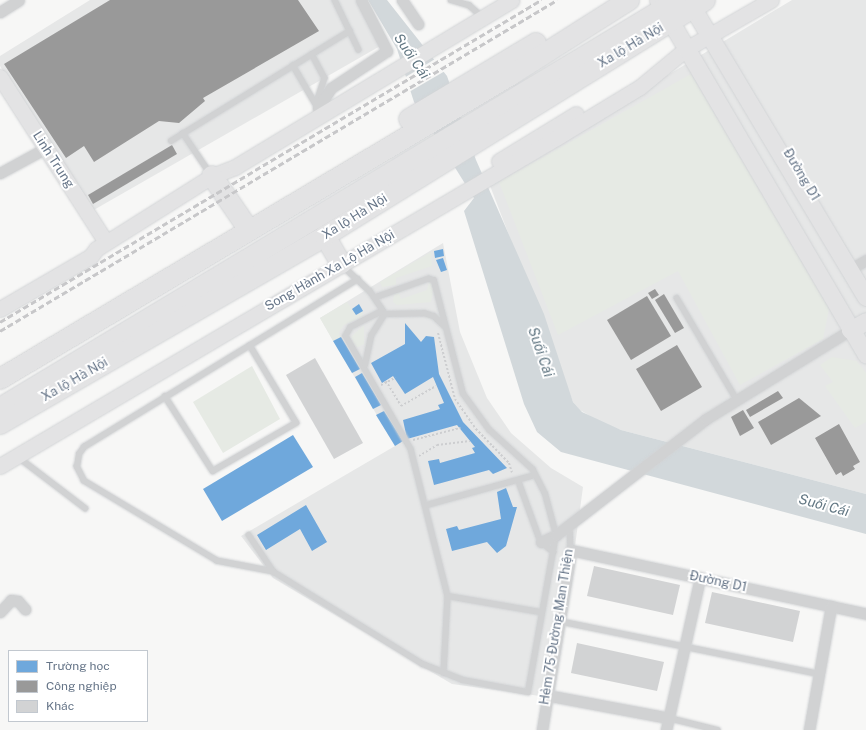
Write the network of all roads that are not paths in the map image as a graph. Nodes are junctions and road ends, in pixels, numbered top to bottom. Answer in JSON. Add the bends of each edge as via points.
{"nodes":[{"id":1,"x":19,"y":0,"type":"edge"},
{"id":2,"x":335,"y":0,"type":"edge"},
{"id":3,"x":361,"y":0,"type":"edge"},
{"id":4,"x":402,"y":0,"type":"edge"},
{"id":5,"x":451,"y":0,"type":"edge"},
{"id":6,"x":498,"y":0,"type":"edge"},
{"id":7,"x":512,"y":0,"type":"edge"},
{"id":8,"x":606,"y":0,"type":"edge"},
{"id":9,"x":629,"y":0,"type":"edge"},
{"id":10,"x":771,"y":0,"type":"edge"},
{"id":11,"x":679,"y":6,"type":"edge"},
{"id":12,"x":0,"y":12,"type":"edge"},
{"id":13,"x":471,"y":19,"type":"junction"},
{"id":14,"x":418,"y":24,"type":"dead end"},
{"id":15,"x":350,"y":32,"type":"junction"},
{"id":16,"x":648,"y":35,"type":"junction"},
{"id":17,"x":616,"y":36,"type":"junction"},
{"id":18,"x":710,"y":36,"type":"junction"},
{"id":19,"x":686,"y":49,"type":"junction"},
{"id":20,"x":359,"y":50,"type":"dead end"},
{"id":21,"x":312,"y":54,"type":"junction"},
{"id":22,"x":293,"y":65,"type":"junction"},
{"id":23,"x":507,"y":69,"type":"junction"},
{"id":24,"x":377,"y":77,"type":"junction"},
{"id":25,"x":0,"y":78,"type":"edge"},
{"id":26,"x":527,"y":100,"type":"junction"},
{"id":27,"x":317,"y":106,"type":"junction"},
{"id":28,"x":184,"y":133,"type":"junction"},
{"id":29,"x":171,"y":140,"type":"dead end"},
{"id":30,"x":46,"y":148,"type":"junction"},
{"id":31,"x":416,"y":168,"type":"junction"},
{"id":32,"x":220,"y":171,"type":"junction"},
{"id":33,"x":0,"y":173,"type":"edge"},
{"id":34,"x":246,"y":225,"type":"junction"},
{"id":35,"x":326,"y":236,"type":"junction"},
{"id":36,"x":101,"y":246,"type":"junction"},
{"id":37,"x":338,"y":260,"type":"junction"},
{"id":38,"x":858,"y":268,"type":"edge"},
{"id":39,"x":358,"y":279,"type":"junction"},
{"id":40,"x":0,"y":297,"type":"edge"},
{"id":41,"x":866,"y":297,"type":"edge"},
{"id":42,"x":375,"y":298,"type":"junction"},
{"id":43,"x":677,"y":298,"type":"dead end"},
{"id":44,"x":0,"y":308,"type":"edge"},
{"id":45,"x":384,"y":312,"type":"junction"},
{"id":46,"x":866,"y":321,"type":"edge"},
{"id":47,"x":446,"y":327,"type":"junction"},
{"id":48,"x":850,"y":330,"type":"junction"},
{"id":49,"x":250,"y":346,"type":"junction"},
{"id":50,"x":866,"y":355,"type":"edge"},
{"id":51,"x":0,"y":366,"type":"edge"},
{"id":52,"x":365,"y":366,"type":"junction"},
{"id":53,"x":0,"y":379,"type":"edge"},
{"id":54,"x":165,"y":396,"type":"junction"},
{"id":55,"x":737,"y":400,"type":"junction"},
{"id":56,"x":0,"y":408,"type":"edge"},
{"id":57,"x":0,"y":424,"type":"edge"},
{"id":58,"x":17,"y":456,"type":"junction"},
{"id":59,"x":0,"y":457,"type":"edge"},
{"id":60,"x":0,"y":466,"type":"edge"},
{"id":61,"x":535,"y":475,"type":"junction"},
{"id":62,"x":519,"y":482,"type":"junction"},
{"id":63,"x":427,"y":505,"type":"junction"},
{"id":64,"x":84,"y":508,"type":"dead end"},
{"id":65,"x":570,"y":524,"type":"junction"},
{"id":66,"x":249,"y":535,"type":"dead end"},
{"id":67,"x":556,"y":535,"type":"junction"},
{"id":68,"x":541,"y":542,"type":"junction"},
{"id":69,"x":571,"y":550,"type":"junction"},
{"id":70,"x":554,"y":552,"type":"junction"},
{"id":71,"x":274,"y":572,"type":"junction"},
{"id":72,"x":700,"y":578,"type":"junction"},
{"id":73,"x":448,"y":596,"type":"junction"},
{"id":74,"x":831,"y":606,"type":"junction"},
{"id":75,"x":25,"y":609,"type":"dead end"},
{"id":76,"x":0,"y":612,"type":"edge"},
{"id":77,"x":540,"y":612,"type":"junction"},
{"id":78,"x":866,"y":614,"type":"edge"},
{"id":79,"x":558,"y":621,"type":"junction"},
{"id":80,"x":685,"y":644,"type":"junction"},
{"id":81,"x":444,"y":673,"type":"junction"},
{"id":82,"x":819,"y":674,"type":"junction"},
{"id":83,"x":546,"y":695,"type":"junction"},
{"id":84,"x":669,"y":718,"type":"junction"},
{"id":85,"x":542,"y":730,"type":"edge"},
{"id":86,"x":666,"y":730,"type":"edge"},
{"id":87,"x":718,"y":730,"type":"edge"},
{"id":88,"x":809,"y":730,"type":"edge"}],
"edges":[{"from":1,"to":12,"type":"street"},
{"from":2,"to":15,"type":"lane"},
{"from":3,"to":27,"type":"street","via":[[387,51],[331,88]]},
{"from":4,"to":14,"type":"street"},
{"from":5,"to":13,"type":"lane","via":[[469,5]]},
{"from":6,"to":13,"type":"main road"},
{"from":7,"to":13,"type":"main road"},
{"from":8,"to":23,"type":"highway"},
{"from":9,"to":23,"type":"highway"},
{"from":10,"to":18,"type":"main road","name":"Song Hành Xa Lộ Hà Nội"},
{"from":11,"to":16,"type":"highway","name":"Xa lộ Hà Nội"},
{"from":11,"to":17,"type":"highway","name":"Xa lộ Hà Nội"},
{"from":11,"to":18,"type":"main road","name":"Đường D1"},
{"from":11,"to":19,"type":"main road"},
{"from":13,"to":24,"type":"main road"},
{"from":15,"to":20,"type":"lane"},
{"from":15,"to":21,"type":"lane"},
{"from":16,"to":17,"type":"highway"},
{"from":16,"to":26,"type":"highway","name":"Xa lộ Hà Nội"},
{"from":17,"to":26,"type":"highway","name":"Xa lộ Hà Nội"},
{"from":18,"to":19,"type":"main road","name":"Song Hành Xa Lộ Hà Nội"},
{"from":18,"to":38,"type":"main road","name":"Đường D1"},
{"from":19,"to":37,"type":"main road","name":"Song Hành Xa Lộ Hà Nội","via":[[659,73]]},
{"from":19,"to":48,"type":"main road"},
{"from":21,"to":22,"type":"lane"},
{"from":21,"to":27,"type":"lane","via":[[325,78]]},
{"from":22,"to":27,"type":"lane"},
{"from":22,"to":28,"type":"lane"},
{"from":23,"to":34,"type":"highway"},
{"from":24,"to":27,"type":"main road"},
{"from":24,"to":32,"type":"main road","via":[[235,167]]},
{"from":25,"to":30,"type":"main road","name":"Linh Trung"},
{"from":26,"to":31,"type":"highway","name":"Xa lộ Hà Nội"},
{"from":27,"to":32,"type":"main road","via":[[231,160]]},
{"from":28,"to":29,"type":"lane"},
{"from":28,"to":32,"type":"lane"},
{"from":30,"to":33,"type":"street"},
{"from":30,"to":36,"type":"main road","name":"Linh Trung"},
{"from":31,"to":35,"type":"highway","name":"Xa lộ Hà Nội"},
{"from":31,"to":56,"type":"highway","name":"Xa lộ Hà Nội"},
{"from":32,"to":34,"type":"highway"},
{"from":32,"to":36,"type":"main road"},
{"from":34,"to":51,"type":"highway"},
{"from":34,"to":53,"type":"highway"},
{"from":35,"to":37,"type":"highway"},
{"from":35,"to":57,"type":"highway","name":"Xa lộ Hà Nội"},
{"from":36,"to":40,"type":"main road","via":[[86,248]]},
{"from":36,"to":44,"type":"main road","via":[[92,256]]},
{"from":37,"to":39,"type":"lane"},
{"from":37,"to":58,"type":"main road","name":"Song Hành Xa Lộ Hà Nội"},
{"from":37,"to":59,"type":"main road","name":"Song Hành Xa Lộ Hà Nội"},
{"from":38,"to":41,"type":"main road","name":"Đường D1"},
{"from":39,"to":42,"type":"lane"},
{"from":39,"to":49,"type":"lane"},
{"from":42,"to":45,"type":"lane"},
{"from":42,"to":47,"type":"lane","via":[[429,279],[434,281]]},
{"from":43,"to":55,"type":"lane"},
{"from":45,"to":47,"type":"lane","via":[[424,313],[434,316]]},
{"from":45,"to":52,"type":"lane","via":[[371,336]]},
{"from":45,"to":52,"type":"lane","via":[[346,332]]},
{"from":46,"to":48,"type":"main road"},
{"from":47,"to":61,"type":"lane","via":[[463,394],[489,430]]},
{"from":48,"to":50,"type":"main road"},
{"from":48,"to":55,"type":"street"},
{"from":49,"to":54,"type":"lane"},
{"from":49,"to":54,"type":"lane","via":[[296,423],[213,471]]},
{"from":52,"to":63,"type":"lane","via":[[407,442]]},
{"from":54,"to":71,"type":"lane","via":[[84,447],[77,466],[84,481],[217,561]]},
{"from":55,"to":65,"type":"street","via":[[706,419]]},
{"from":58,"to":60,"type":"main road","name":"Song Hành Xa Lộ Hà Nội"},
{"from":58,"to":64,"type":"lane"},
{"from":61,"to":62,"type":"lane"},
{"from":61,"to":67,"type":"lane"},
{"from":62,"to":63,"type":"lane"},
{"from":62,"to":68,"type":"lane"},
{"from":63,"to":73,"type":"lane","via":[[439,570]]},
{"from":65,"to":67,"type":"street"},
{"from":65,"to":69,"type":"lane","name":"Hẻm 75 Đường Man Thiện"},
{"from":66,"to":71,"type":"lane"},
{"from":67,"to":68,"type":"street"},
{"from":67,"to":70,"type":"lane"},
{"from":68,"to":70,"type":"lane"},
{"from":69,"to":72,"type":"street","name":"Đường D1"},
{"from":69,"to":79,"type":"street","name":"Hẻm 75 Đường Man Thiện"},
{"from":70,"to":77,"type":"lane"},
{"from":71,"to":81,"type":"lane"},
{"from":72,"to":74,"type":"street","name":"Đường D1"},
{"from":72,"to":80,"type":"street"},
{"from":73,"to":77,"type":"lane"},
{"from":73,"to":81,"type":"lane"},
{"from":74,"to":78,"type":"street","name":"Đường D1"},
{"from":74,"to":82,"type":"street"},
{"from":75,"to":76,"type":"street","via":[[18,601],[11,600]]},
{"from":77,"to":81,"type":"lane","via":[[528,692]]},
{"from":79,"to":80,"type":"lane"},
{"from":79,"to":83,"type":"street","name":"Hẻm 75 Đường Man Thiện"},
{"from":80,"to":82,"type":"lane"},
{"from":80,"to":84,"type":"street"},
{"from":82,"to":88,"type":"street"},
{"from":83,"to":84,"type":"street"},
{"from":83,"to":85,"type":"street","name":"Hẻm 75 Đường Man Thiện"},
{"from":84,"to":86,"type":"street"},
{"from":84,"to":87,"type":"lane"}]}
